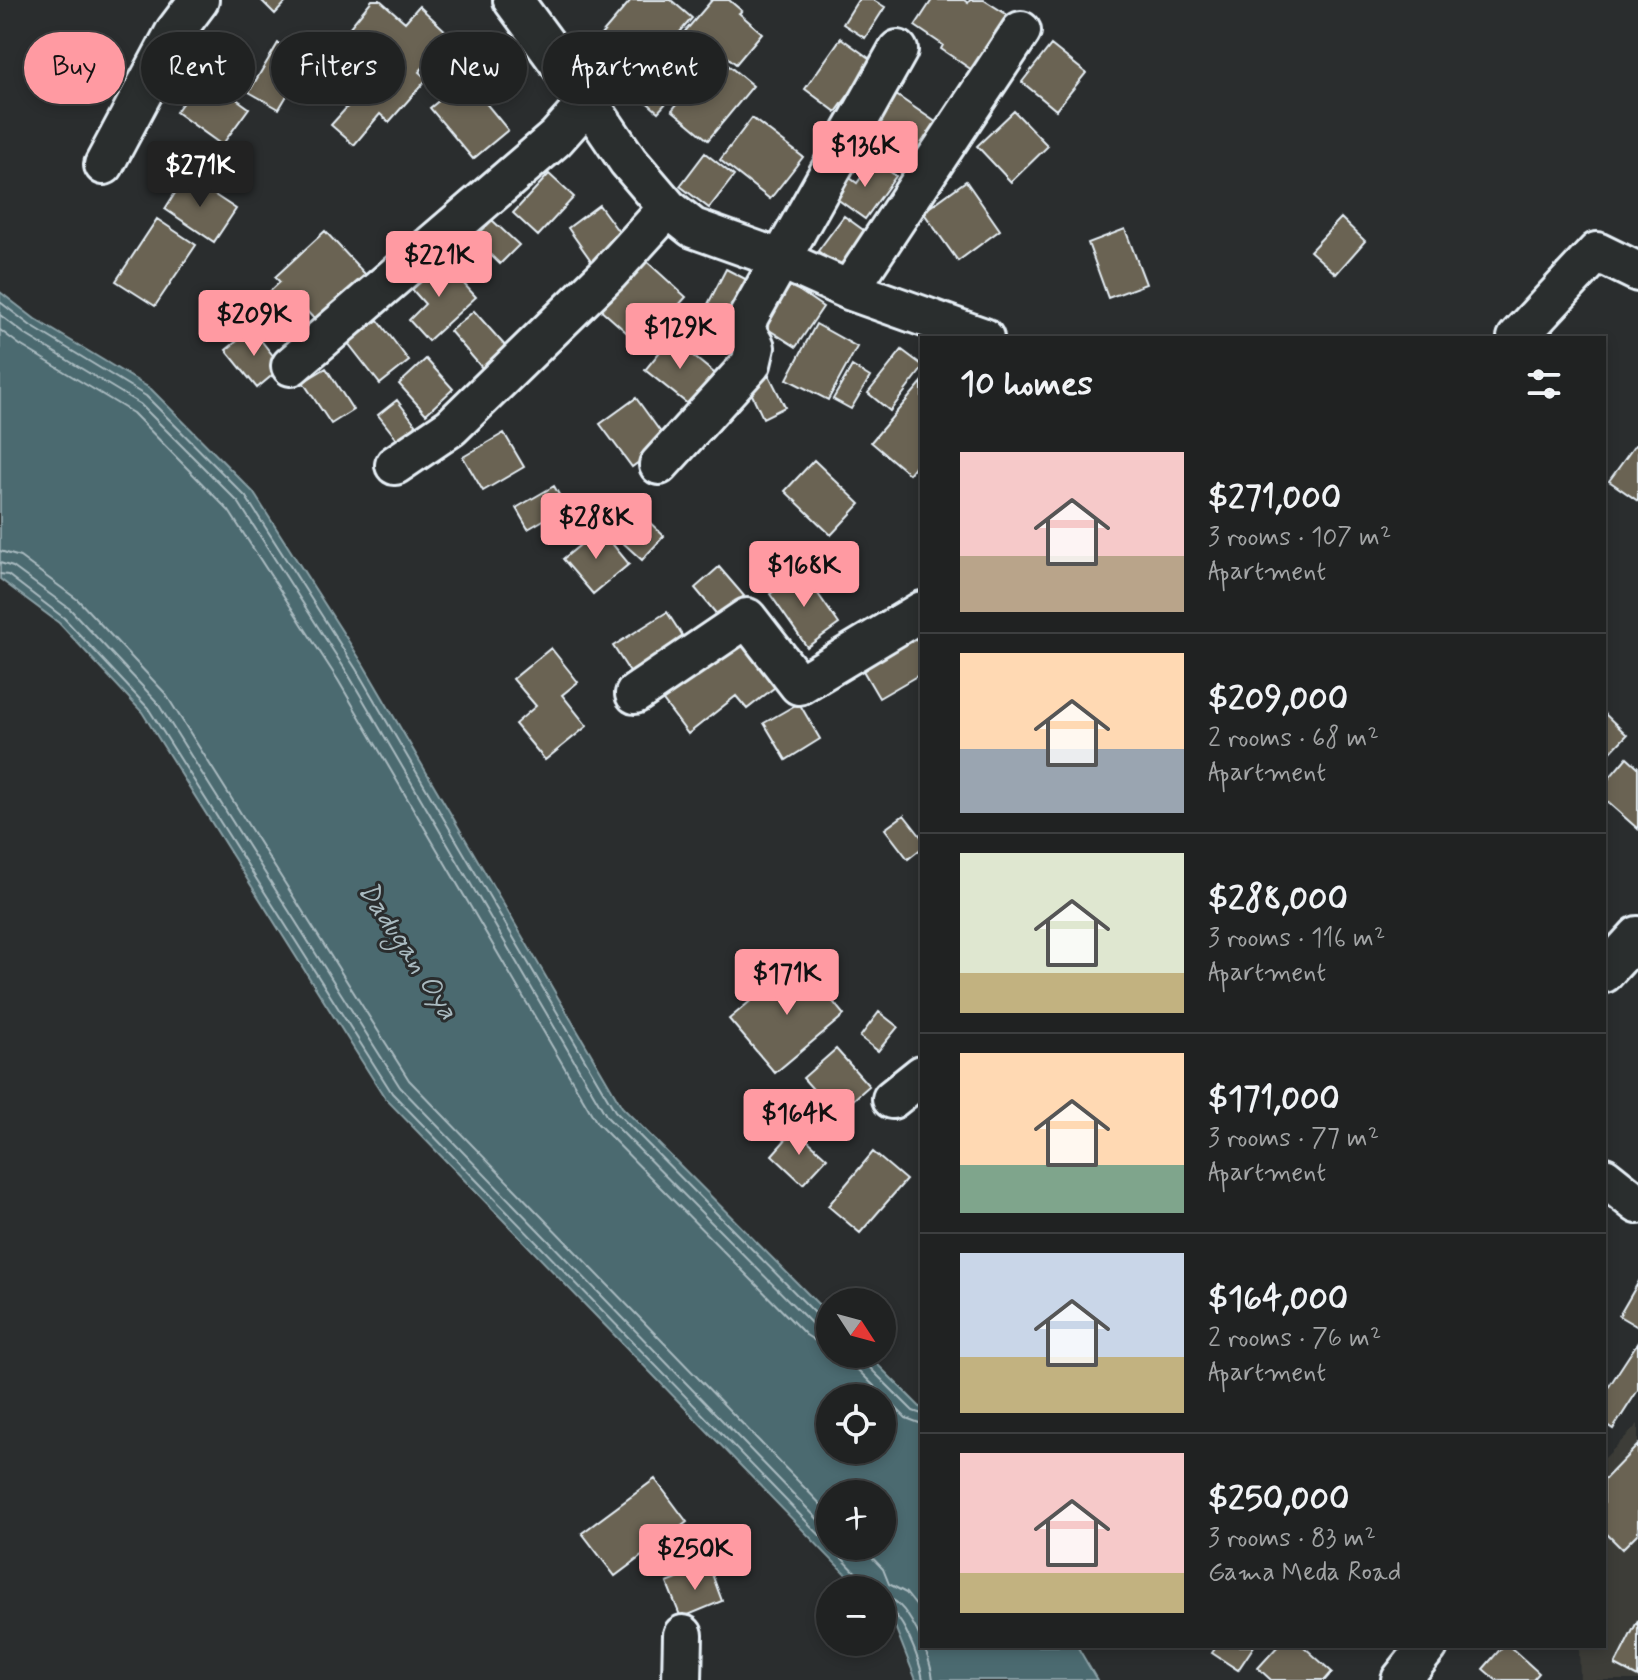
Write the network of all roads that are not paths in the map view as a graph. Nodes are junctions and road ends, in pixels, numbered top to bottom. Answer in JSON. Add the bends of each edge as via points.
{"nodes":[{"id":1,"x":199,"y":0,"type":"edge"},
{"id":2,"x":513,"y":0,"type":"edge"},
{"id":3,"x":1021,"y":31,"type":"dead end"},
{"id":4,"x":543,"y":41,"type":"edge"},
{"id":5,"x":898,"y":50,"type":"dead end"},
{"id":6,"x":586,"y":104,"type":"edge"},
{"id":7,"x":589,"y":104,"type":"edge"},
{"id":8,"x":104,"y":165,"type":"dead end"},
{"id":9,"x":668,"y":208,"type":"junction"},
{"id":10,"x":780,"y":259,"type":"junction"},
{"id":11,"x":1638,"y":272,"type":"edge"},
{"id":12,"x":849,"y":290,"type":"junction"},
{"id":13,"x":978,"y":336,"type":"edge"},
{"id":14,"x":1519,"y":336,"type":"edge"},
{"id":15,"x":291,"y":366,"type":"dead end"},
{"id":16,"x":395,"y":465,"type":"dead end"},
{"id":17,"x":659,"y":465,"type":"dead end"},
{"id":18,"x":920,"y":612,"type":"edge"},
{"id":19,"x":635,"y":694,"type":"dead end"},
{"id":20,"x":1638,"y":936,"type":"edge"},
{"id":21,"x":1606,"y":971,"type":"edge"},
{"id":22,"x":920,"y":1077,"type":"edge"},
{"id":23,"x":892,"y":1099,"type":"dead end"},
{"id":24,"x":1606,"y":1179,"type":"edge"},
{"id":25,"x":1638,"y":1204,"type":"edge"},
{"id":26,"x":683,"y":1635,"type":"dead end"},
{"id":27,"x":1426,"y":1648,"type":"edge"},
{"id":28,"x":682,"y":1680,"type":"edge"},
{"id":29,"x":1401,"y":1680,"type":"edge"}],
"edges":[{"from":1,"to":8,"type":"street","via":[[175,32]]},
{"from":2,"to":4,"type":"street"},
{"from":3,"to":12,"type":"street"},
{"from":5,"to":10,"type":"street"},
{"from":6,"to":15,"type":"street","via":[[556,138]]},
{"from":7,"to":9,"type":"street"},
{"from":9,"to":10,"type":"street","via":[[693,228]]},
{"from":9,"to":16,"type":"street","via":[[451,427]]},
{"from":10,"to":12,"type":"street"},
{"from":10,"to":17,"type":"street","via":[[745,329],[755,347],[751,364]]},
{"from":11,"to":14,"type":"street","via":[[1597,252]]},
{"from":12,"to":13,"type":"street"},
{"from":18,"to":19,"type":"street","via":[[799,685],[747,618]]},
{"from":20,"to":21,"type":"street"},
{"from":22,"to":23,"type":"street"},
{"from":24,"to":25,"type":"street"},
{"from":26,"to":28,"type":"street"},
{"from":27,"to":29,"type":"street"}]}
